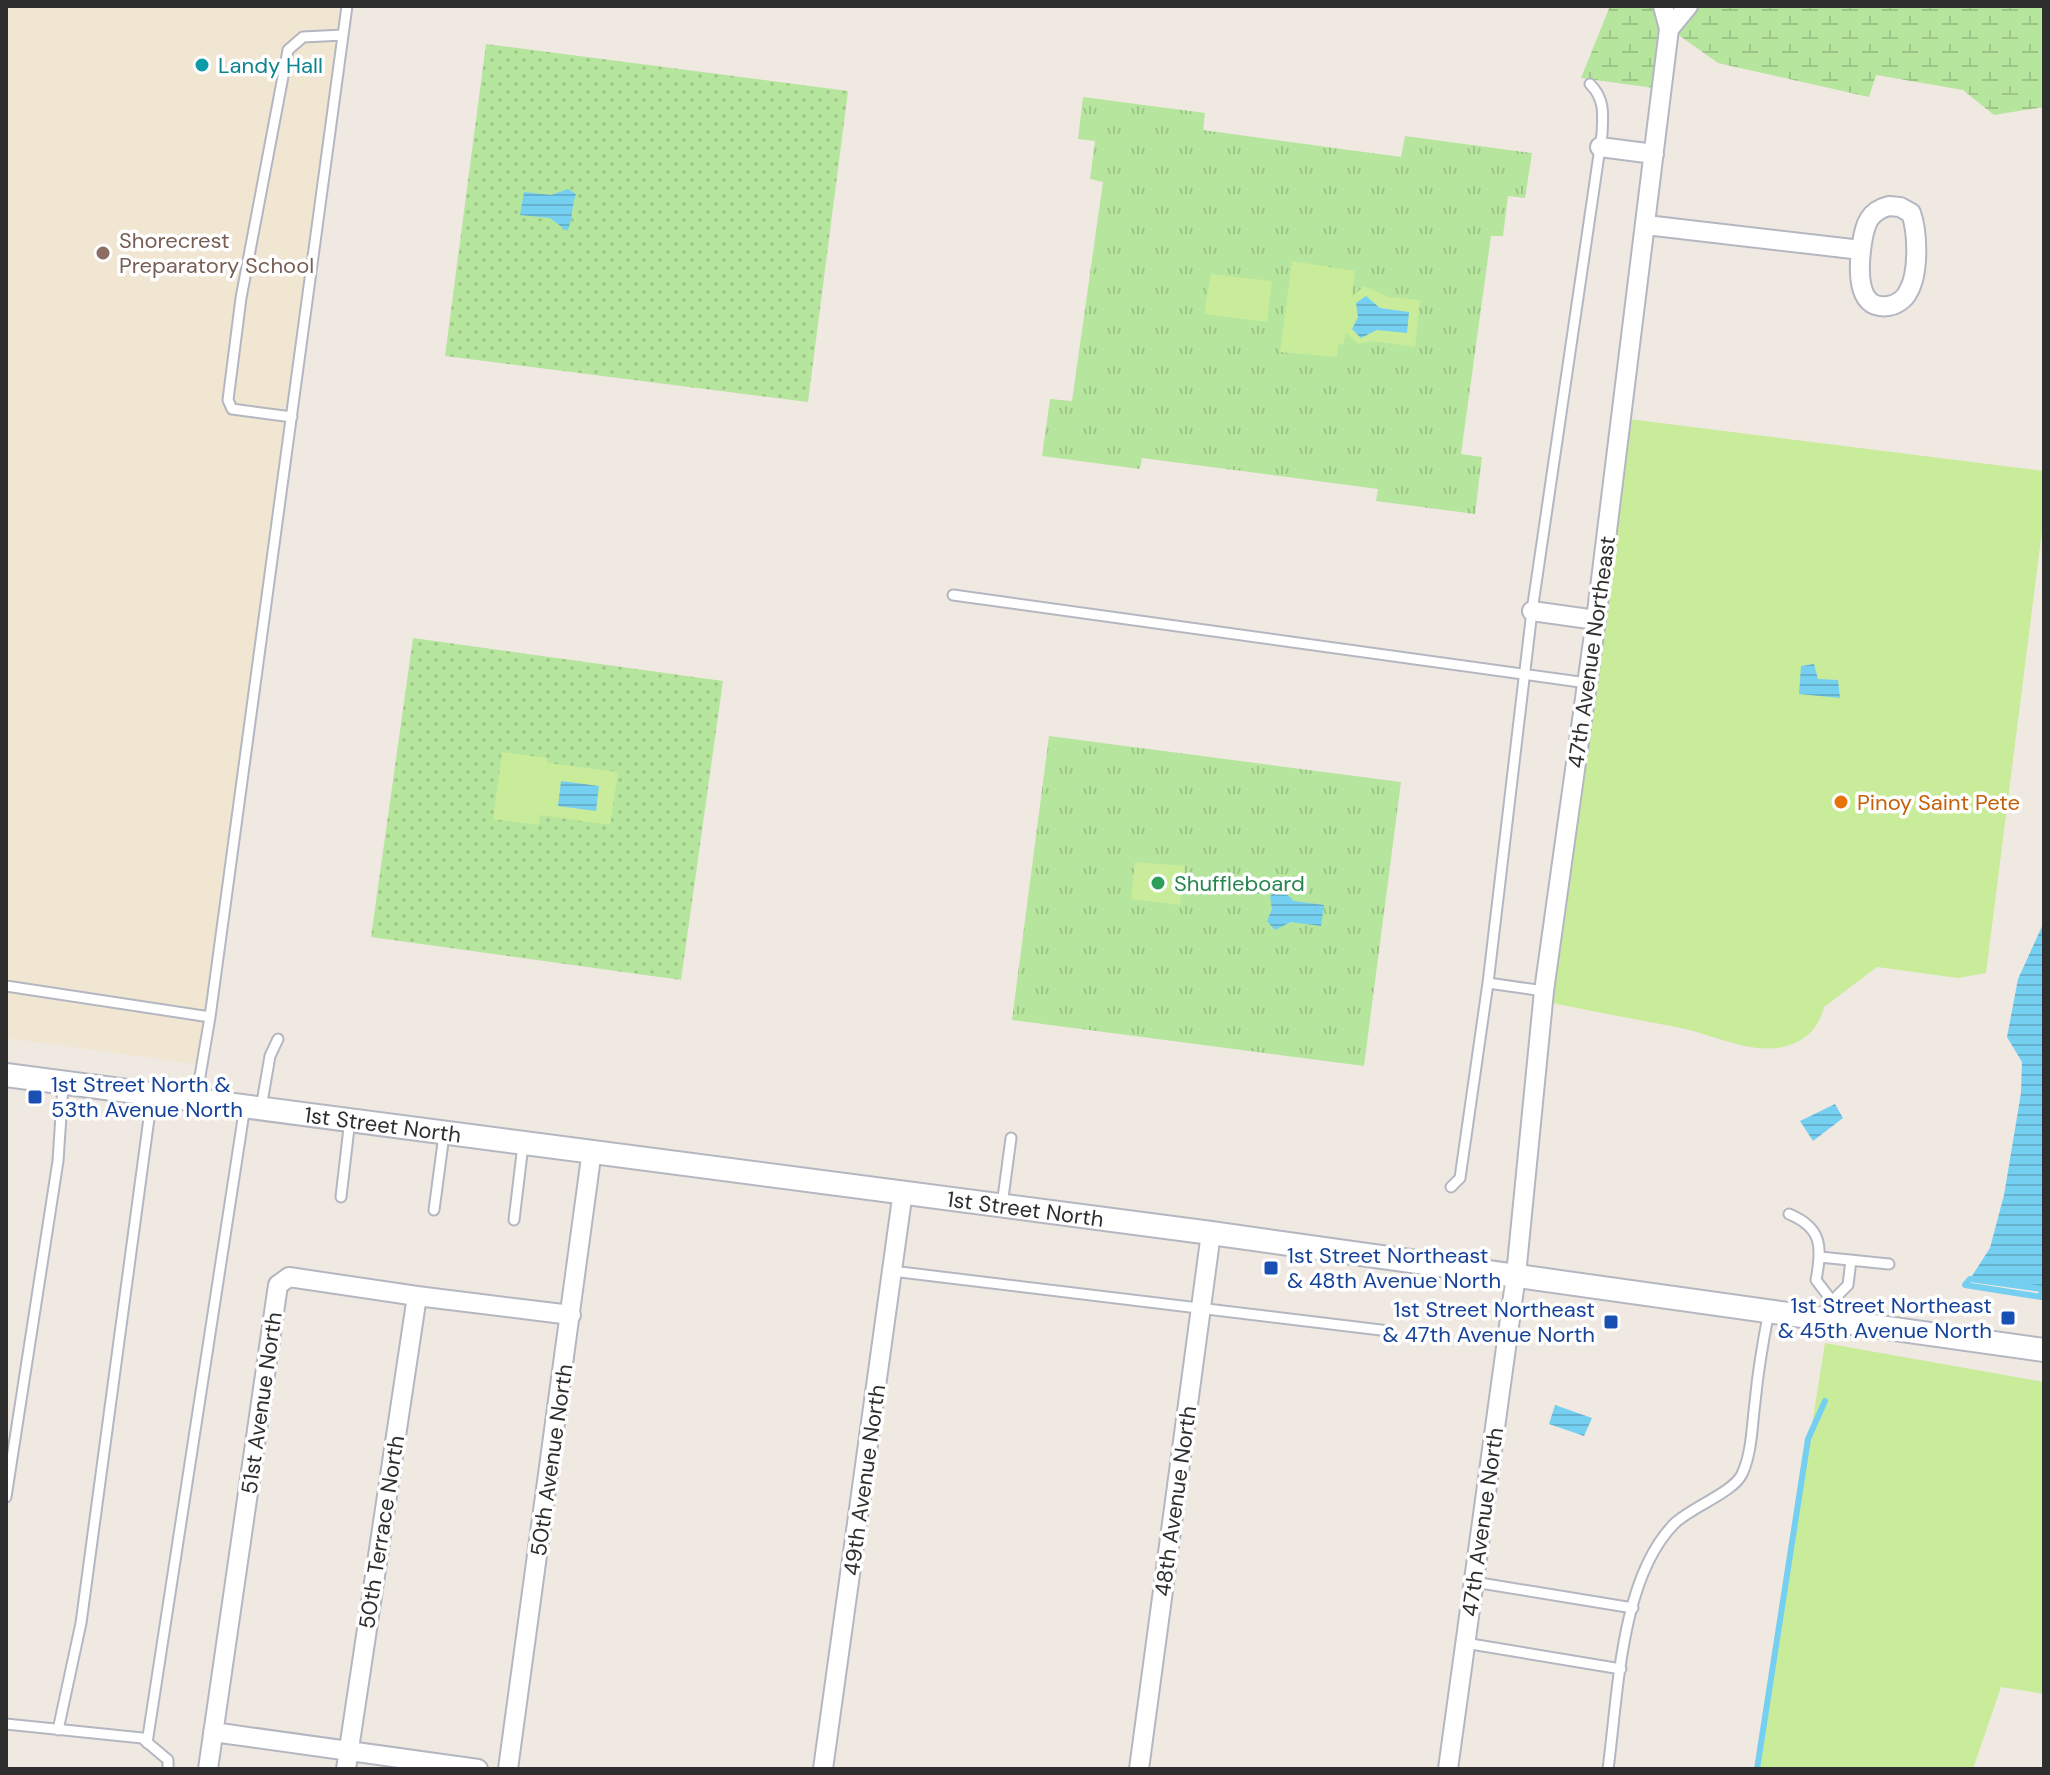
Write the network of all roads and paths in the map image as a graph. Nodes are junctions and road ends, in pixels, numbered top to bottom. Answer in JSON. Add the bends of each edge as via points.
{"nodes":[{"id":1,"x":347,"y":6,"type":"edge"},
{"id":2,"x":1663,"y":6,"type":"edge"},
{"id":3,"x":1688,"y":6,"type":"edge"},
{"id":4,"x":1669,"y":29,"type":"junction"},
{"id":5,"x":343,"y":35,"type":"junction"},
{"id":6,"x":1590,"y":84,"type":"dead end"},
{"id":7,"x":1600,"y":147,"type":"junction"},
{"id":8,"x":1654,"y":154,"type":"junction"},
{"id":9,"x":1646,"y":225,"type":"junction"},
{"id":10,"x":1861,"y":250,"type":"junction"},
{"id":11,"x":292,"y":417,"type":"junction"},
{"id":12,"x":953,"y":595,"type":"dead end"},
{"id":13,"x":1532,"y":611,"type":"junction"},
{"id":14,"x":1596,"y":620,"type":"junction"},
{"id":15,"x":1526,"y":676,"type":"junction"},
{"id":16,"x":1587,"y":683,"type":"junction"},
{"id":17,"x":1488,"y":983,"type":"junction"},
{"id":18,"x":6,"y":986,"type":"edge"},
{"id":19,"x":1544,"y":991,"type":"junction"},
{"id":20,"x":210,"y":1017,"type":"junction"},
{"id":21,"x":278,"y":1039,"type":"dead end"},
{"id":22,"x":6,"y":1075,"type":"edge"},
{"id":23,"x":63,"y":1082,"type":"junction"},
{"id":24,"x":152,"y":1094,"type":"junction"},
{"id":25,"x":196,"y":1100,"type":"junction"},
{"id":26,"x":253,"y":1107,"type":"junction"},
{"id":27,"x":350,"y":1119,"type":"junction"},
{"id":28,"x":445,"y":1131,"type":"junction"},
{"id":29,"x":1011,"y":1138,"type":"dead end"},
{"id":30,"x":524,"y":1141,"type":"junction"},
{"id":31,"x":592,"y":1150,"type":"junction"},
{"id":32,"x":1451,"y":1187,"type":"dead end"},
{"id":33,"x":903,"y":1191,"type":"junction"},
{"id":34,"x":341,"y":1197,"type":"dead end"},
{"id":35,"x":1002,"y":1205,"type":"junction"},
{"id":36,"x":434,"y":1210,"type":"dead end"},
{"id":37,"x":1789,"y":1214,"type":"dead end"},
{"id":38,"x":514,"y":1220,"type":"dead end"},
{"id":39,"x":1211,"y":1233,"type":"junction"},
{"id":40,"x":1820,"y":1257,"type":"junction"},
{"id":41,"x":1851,"y":1260,"type":"junction"},
{"id":42,"x":1889,"y":1264,"type":"dead end"},
{"id":43,"x":892,"y":1271,"type":"junction"},
{"id":44,"x":1516,"y":1275,"type":"junction"},
{"id":45,"x":417,"y":1296,"type":"junction"},
{"id":46,"x":1200,"y":1309,"type":"junction"},
{"id":47,"x":1831,"y":1310,"type":"junction"},
{"id":48,"x":1769,"y":1311,"type":"junction"},
{"id":49,"x":571,"y":1315,"type":"junction"},
{"id":50,"x":1389,"y":1331,"type":"dead end"},
{"id":51,"x":2044,"y":1350,"type":"edge"},
{"id":52,"x":6,"y":1497,"type":"edge"},
{"id":53,"x":1474,"y":1582,"type":"junction"},
{"id":54,"x":1633,"y":1608,"type":"junction"},
{"id":55,"x":1465,"y":1643,"type":"junction"},
{"id":56,"x":1621,"y":1669,"type":"junction"},
{"id":57,"x":6,"y":1724,"type":"edge"},
{"id":58,"x":58,"y":1730,"type":"junction"},
{"id":59,"x":213,"y":1732,"type":"junction"},
{"id":60,"x":147,"y":1743,"type":"junction"},
{"id":61,"x":347,"y":1760,"type":"edge"},
{"id":62,"x":168,"y":1769,"type":"edge"},
{"id":63,"x":208,"y":1769,"type":"edge"},
{"id":64,"x":478,"y":1769,"type":"edge"},
{"id":65,"x":508,"y":1769,"type":"edge"},
{"id":66,"x":823,"y":1769,"type":"edge"},
{"id":67,"x":1139,"y":1769,"type":"edge"},
{"id":68,"x":1448,"y":1769,"type":"edge"},
{"id":69,"x":1608,"y":1769,"type":"edge"}],
"edges":[{"from":1,"to":5,"type":"lane"},
{"from":2,"to":4,"type":"street","name":"47th Avenue Northeast"},
{"from":3,"to":4,"type":"street"},
{"from":4,"to":8,"type":"street","name":"47th Avenue Northeast"},
{"from":5,"to":11,"type":"lane"},
{"from":5,"to":11,"type":"lane","via":[[303,37],[288,50],[241,298],[228,400],[232,409]]},
{"from":6,"to":7,"type":"lane","via":[[1603,108]]},
{"from":7,"to":8,"type":"street"},
{"from":7,"to":13,"type":"lane"},
{"from":8,"to":9,"type":"street","name":"47th Avenue Northeast"},
{"from":9,"to":10,"type":"street"},
{"from":9,"to":14,"type":"street","name":"47th Avenue Northeast"},
{"from":10,"to":10,"type":"street","via":[[1868,218],[1878,209],[1900,207],[1911,213],[1915,256],[1908,293],[1899,302],[1878,306],[1868,299],[1859,272]]},
{"from":11,"to":20,"type":"lane"},
{"from":12,"to":15,"type":"lane"},
{"from":13,"to":14,"type":"street"},
{"from":13,"to":15,"type":"lane"},
{"from":14,"to":16,"type":"street","name":"47th Avenue Northeast"},
{"from":15,"to":16,"type":"lane"},
{"from":15,"to":17,"type":"lane"},
{"from":16,"to":19,"type":"street","name":"47th Avenue Northeast"},
{"from":17,"to":19,"type":"lane"},
{"from":17,"to":32,"type":"lane","via":[[1460,1178]]},
{"from":18,"to":20,"type":"lane"},
{"from":19,"to":44,"type":"street","name":"47th Avenue Northeast"},
{"from":20,"to":25,"type":"lane"},
{"from":21,"to":26,"type":"lane"},
{"from":22,"to":23,"type":"street","name":"1st Street North"},
{"from":23,"to":24,"type":"street","name":"1st Street North"},
{"from":23,"to":52,"type":"lane","via":[[58,1161]]},
{"from":24,"to":25,"type":"street","name":"1st Street North"},
{"from":24,"to":58,"type":"lane","via":[[81,1623]]},
{"from":25,"to":26,"type":"street","name":"1st Street North"},
{"from":26,"to":27,"type":"street","name":"1st Street North"},
{"from":26,"to":60,"type":"lane"},
{"from":27,"to":28,"type":"street","name":"1st Street North"},
{"from":27,"to":34,"type":"lane"},
{"from":28,"to":30,"type":"street","name":"1st Street North"},
{"from":28,"to":36,"type":"lane"},
{"from":29,"to":35,"type":"lane"},
{"from":30,"to":31,"type":"street","name":"1st Street North"},
{"from":30,"to":38,"type":"lane"},
{"from":31,"to":33,"type":"street","name":"1st Street North"},
{"from":31,"to":49,"type":"street","name":"50th Avenue North"},
{"from":33,"to":35,"type":"street","name":"1st Street North"},
{"from":33,"to":43,"type":"street","name":"49th Avenue North"},
{"from":35,"to":39,"type":"street","name":"1st Street North"},
{"from":37,"to":40,"type":"lane","via":[[1816,1232]]},
{"from":39,"to":44,"type":"street","name":"1st Street North"},
{"from":39,"to":46,"type":"street","name":"48th Avenue North"},
{"from":40,"to":41,"type":"lane"},
{"from":40,"to":47,"type":"lane","via":[[1816,1280]]},
{"from":41,"to":42,"type":"lane"},
{"from":41,"to":47,"type":"lane","via":[[1848,1285]]},
{"from":43,"to":46,"type":"lane"},
{"from":43,"to":66,"type":"street","name":"49th Avenue North"},
{"from":44,"to":48,"type":"street","name":"1st Street North"},
{"from":44,"to":53,"type":"street","name":"47th Avenue North"},
{"from":45,"to":49,"type":"street","name":"51st Avenue North"},
{"from":45,"to":59,"type":"street","name":"51st Avenue North","via":[[289,1277],[278,1285]]},
{"from":45,"to":61,"type":"street","name":"50th Terrace North"},
{"from":46,"to":50,"type":"lane"},
{"from":46,"to":67,"type":"street","name":"48th Avenue North"},
{"from":47,"to":48,"type":"street","name":"1st Street North"},
{"from":47,"to":51,"type":"street","name":"1st Street North"},
{"from":48,"to":54,"type":"lane","via":[[1742,1475],[1674,1525],[1653,1555]]},
{"from":49,"to":65,"type":"street","name":"50th Avenue North"},
{"from":53,"to":54,"type":"lane"},
{"from":53,"to":55,"type":"street","name":"47th Avenue North"},
{"from":54,"to":56,"type":"lane"},
{"from":55,"to":56,"type":"lane"},
{"from":55,"to":68,"type":"street","name":"47th Avenue North"},
{"from":56,"to":69,"type":"lane"},
{"from":57,"to":58,"type":"lane"},
{"from":58,"to":60,"type":"lane","via":[[142,1738]]},
{"from":59,"to":61,"type":"street"},
{"from":59,"to":63,"type":"street","name":"51st Avenue North"},
{"from":60,"to":62,"type":"lane","via":[[168,1760]]},
{"from":61,"to":64,"type":"street"}]}
